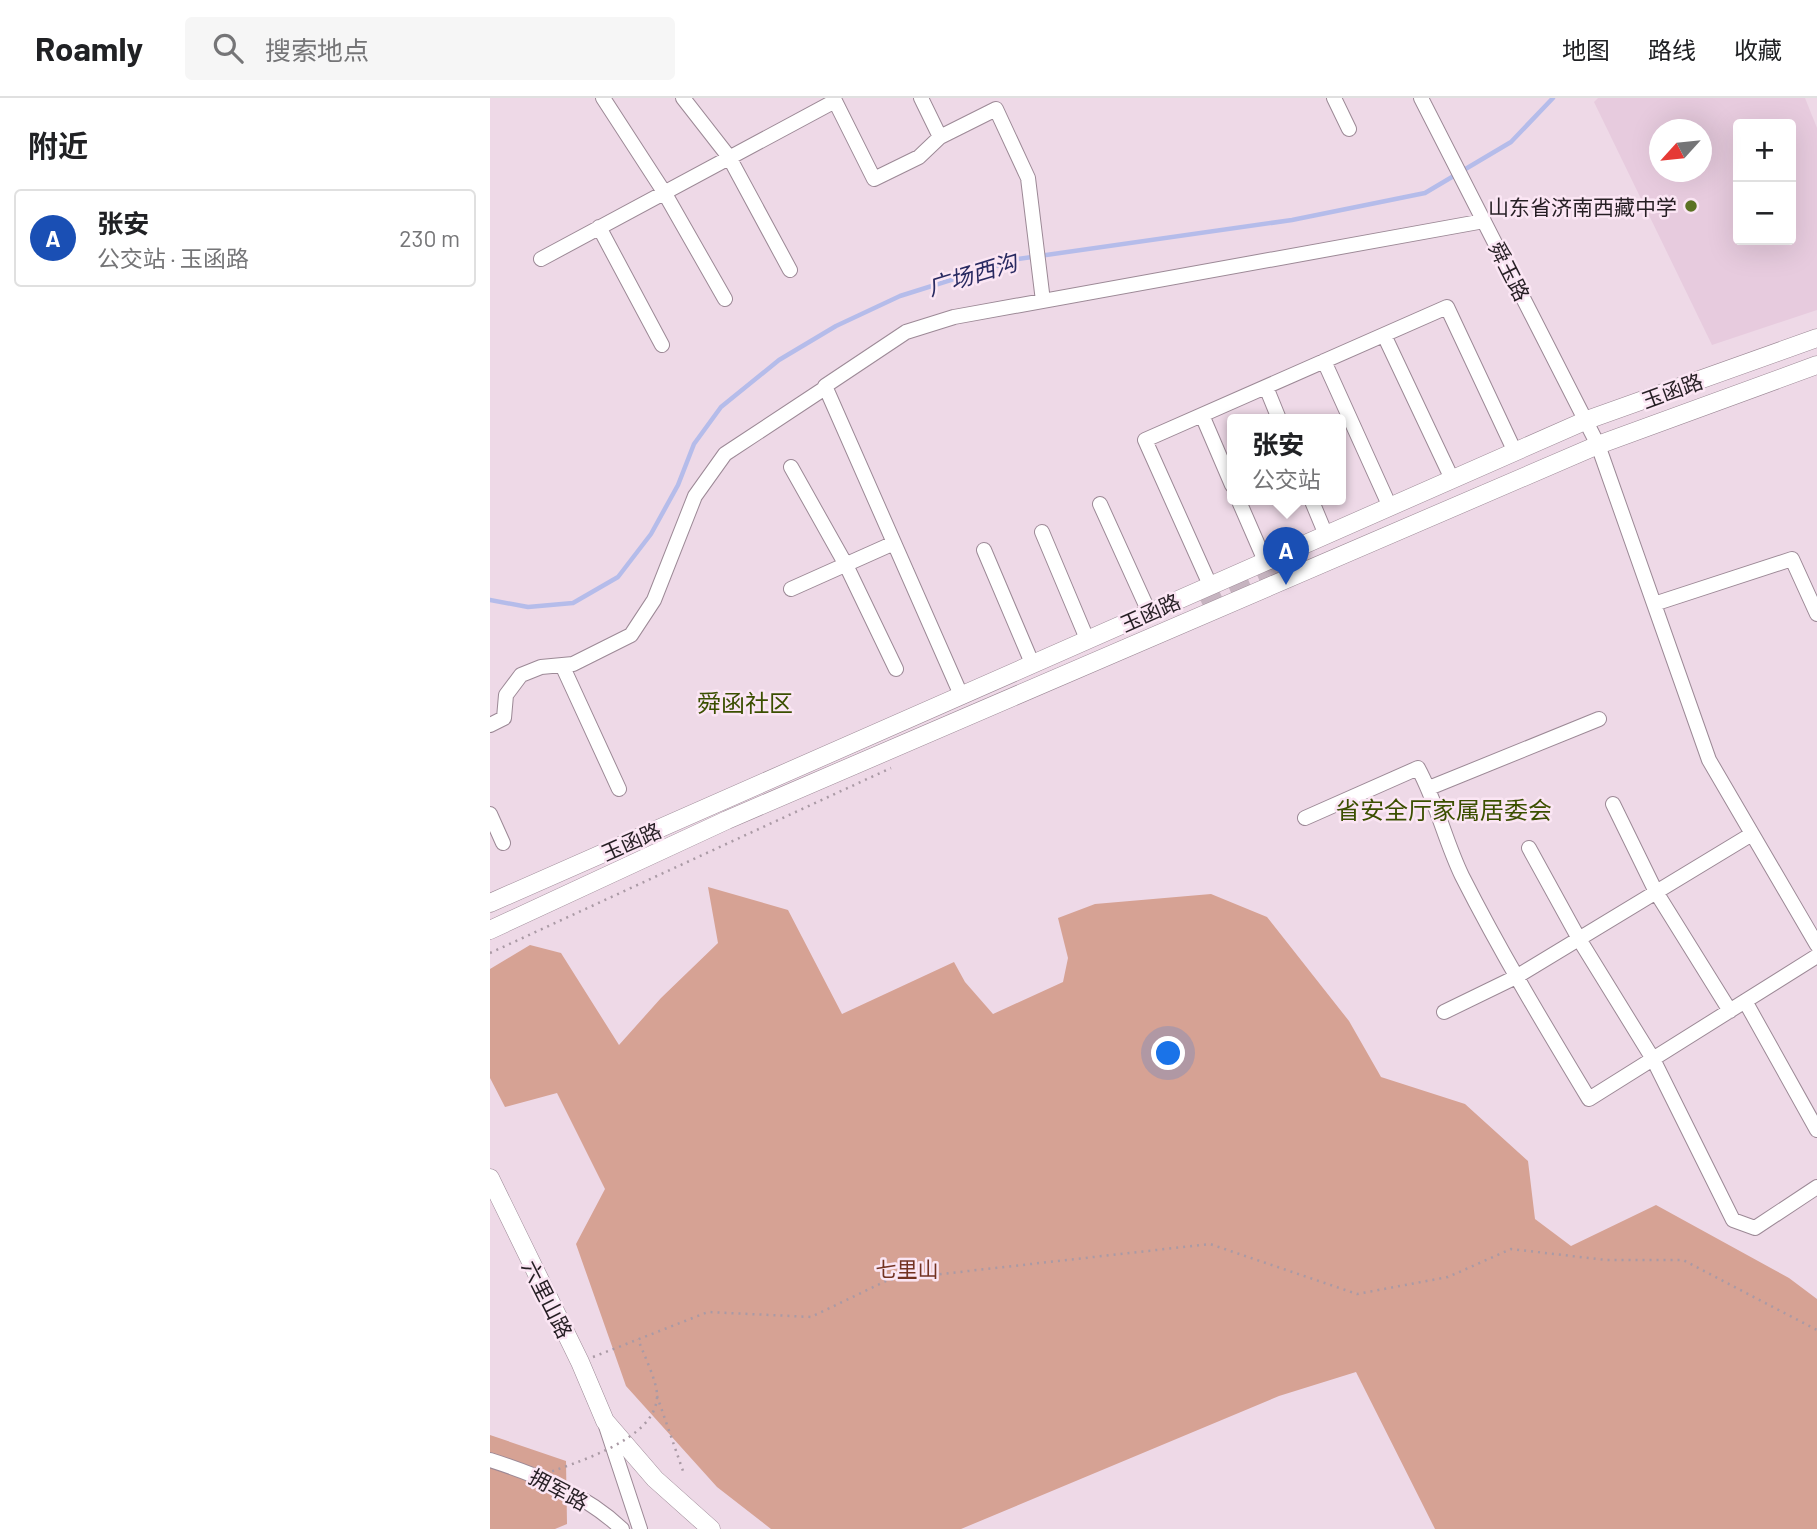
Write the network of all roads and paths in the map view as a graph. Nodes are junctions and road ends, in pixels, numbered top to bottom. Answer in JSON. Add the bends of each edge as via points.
{"nodes":[{"id":1,"x":603,"y":98,"type":"edge"},
{"id":2,"x":683,"y":98,"type":"edge"},
{"id":3,"x":921,"y":98,"type":"edge"},
{"id":4,"x":1334,"y":98,"type":"edge"},
{"id":5,"x":1421,"y":98,"type":"edge"},
{"id":6,"x":995,"y":104,"type":"edge"},
{"id":7,"x":1349,"y":129,"type":"dead end"},
{"id":8,"x":940,"y":137,"type":"junction"},
{"id":9,"x":729,"y":157,"type":"junction"},
{"id":10,"x":664,"y":192,"type":"junction"},
{"id":11,"x":1484,"y":221,"type":"junction"},
{"id":12,"x":599,"y":228,"type":"junction"},
{"id":13,"x":541,"y":259,"type":"dead end"},
{"id":14,"x":790,"y":270,"type":"dead end"},
{"id":15,"x":725,"y":299,"type":"dead end"},
{"id":16,"x":1043,"y":301,"type":"junction"},
{"id":17,"x":1384,"y":335,"type":"junction"},
{"id":18,"x":1817,"y":338,"type":"edge"},
{"id":19,"x":662,"y":345,"type":"dead end"},
{"id":20,"x":1324,"y":361,"type":"junction"},
{"id":21,"x":1817,"y":365,"type":"edge"},
{"id":22,"x":1266,"y":387,"type":"junction"},
{"id":23,"x":822,"y":390,"type":"dead end"},
{"id":24,"x":1277,"y":414,"type":"edge"},
{"id":25,"x":1202,"y":415,"type":"junction"},
{"id":26,"x":1587,"y":421,"type":"junction"},
{"id":27,"x":1598,"y":445,"type":"junction"},
{"id":28,"x":1515,"y":452,"type":"junction"},
{"id":29,"x":791,"y":467,"type":"dead end"},
{"id":30,"x":1227,"y":473,"type":"edge"},
{"id":31,"x":1452,"y":479,"type":"junction"},
{"id":32,"x":1100,"y":504,"type":"dead end"},
{"id":33,"x":1241,"y":505,"type":"edge"},
{"id":34,"x":1314,"y":505,"type":"edge"},
{"id":35,"x":1390,"y":507,"type":"junction"},
{"id":36,"x":1042,"y":532,"type":"dead end"},
{"id":37,"x":1326,"y":535,"type":"junction"},
{"id":38,"x":894,"y":543,"type":"junction"},
{"id":39,"x":984,"y":550,"type":"dead end"},
{"id":40,"x":1265,"y":561,"type":"junction"},
{"id":41,"x":846,"y":565,"type":"junction"},
{"id":42,"x":1210,"y":585,"type":"junction"},
{"id":43,"x":791,"y":589,"type":"dead end"},
{"id":44,"x":1654,"y":604,"type":"junction"},
{"id":45,"x":1149,"y":612,"type":"junction"},
{"id":46,"x":1817,"y":614,"type":"edge"},
{"id":47,"x":1087,"y":639,"type":"junction"},
{"id":48,"x":1032,"y":663,"type":"junction"},
{"id":49,"x":562,"y":665,"type":"junction"},
{"id":50,"x":896,"y":668,"type":"dead end"},
{"id":51,"x":961,"y":695,"type":"junction"},
{"id":52,"x":1599,"y":719,"type":"dead end"},
{"id":53,"x":490,"y":725,"type":"edge"},
{"id":54,"x":1429,"y":788,"type":"junction"},
{"id":55,"x":620,"y":789,"type":"dead end"},
{"id":56,"x":1614,"y":804,"type":"dead end"},
{"id":57,"x":490,"y":814,"type":"edge"},
{"id":58,"x":1306,"y":818,"type":"dead end"},
{"id":59,"x":1752,"y":834,"type":"junction"},
{"id":60,"x":503,"y":843,"type":"dead end"},
{"id":61,"x":1529,"y":848,"type":"dead end"},
{"id":62,"x":1657,"y":892,"type":"junction"},
{"id":63,"x":490,"y":904,"type":"edge"},
{"id":64,"x":490,"y":930,"type":"edge"},
{"id":65,"x":1579,"y":939,"type":"junction"},
{"id":66,"x":1817,"y":945,"type":"edge"},
{"id":67,"x":1817,"y":956,"type":"edge"},
{"id":68,"x":1517,"y":977,"type":"junction"},
{"id":69,"x":1745,"y":1001,"type":"junction"},
{"id":70,"x":1730,"y":1011,"type":"junction"},
{"id":71,"x":1444,"y":1012,"type":"dead end"},
{"id":72,"x":1653,"y":1059,"type":"junction"},
{"id":73,"x":1817,"y":1130,"type":"edge"},
{"id":74,"x":490,"y":1178,"type":"edge"},
{"id":75,"x":1817,"y":1187,"type":"edge"},
{"id":76,"x":1817,"y":1330,"type":"edge"},
{"id":77,"x":638,"y":1339,"type":"junction"},
{"id":78,"x":580,"y":1362,"type":"junction"},
{"id":79,"x":657,"y":1396,"type":"junction"},
{"id":80,"x":605,"y":1421,"type":"junction"},
{"id":81,"x":490,"y":1460,"type":"edge"},
{"id":82,"x":683,"y":1471,"type":"dead end"},
{"id":83,"x":539,"y":1475,"type":"junction"},
{"id":84,"x":622,"y":1529,"type":"edge"},
{"id":85,"x":640,"y":1529,"type":"edge"},
{"id":86,"x":711,"y":1529,"type":"edge"}],
"edges":[{"from":1,"to":10,"type":"street"},
{"from":2,"to":9,"type":"street"},
{"from":3,"to":8,"type":"street"},
{"from":4,"to":7,"type":"street"},
{"from":5,"to":11,"type":"street","name":"舜玉路"},
{"from":6,"to":8,"type":"street"},
{"from":6,"to":16,"type":"street","via":[[1028,178]]},
{"from":8,"to":9,"type":"street","via":[[919,157],[874,179],[835,100]]},
{"from":9,"to":10,"type":"street"},
{"from":9,"to":14,"type":"street"},
{"from":10,"to":12,"type":"street"},
{"from":10,"to":15,"type":"street"},
{"from":11,"to":16,"type":"street"},
{"from":11,"to":26,"type":"street","name":"舜玉路"},
{"from":12,"to":13,"type":"street"},
{"from":12,"to":19,"type":"street"},
{"from":16,"to":38,"type":"street","via":[[954,317],[906,332],[825,386]]},
{"from":17,"to":20,"type":"street"},
{"from":17,"to":28,"type":"street","via":[[1447,307]]},
{"from":17,"to":31,"type":"street"},
{"from":18,"to":26,"type":"main road","name":"玉函路"},
{"from":20,"to":22,"type":"street"},
{"from":20,"to":35,"type":"street"},
{"from":21,"to":27,"type":"main road","name":"玉函路"},
{"from":22,"to":24,"type":"street"},
{"from":22,"to":25,"type":"street"},
{"from":23,"to":49,"type":"street","via":[[725,454],[695,496],[654,600],[631,635]]},
{"from":25,"to":30,"type":"street"},
{"from":25,"to":42,"type":"street","via":[[1144,440]]},
{"from":26,"to":27,"type":"street","name":"舜玉路"},
{"from":26,"to":28,"type":"main road","name":"玉函路"},
{"from":27,"to":44,"type":"street","name":"舜玉路"},
{"from":27,"to":64,"type":"main road","name":"玉函路","via":[[727,820]]},
{"from":28,"to":31,"type":"main road","name":"玉函路"},
{"from":29,"to":41,"type":"street"},
{"from":31,"to":35,"type":"main road","name":"玉函路"},
{"from":32,"to":45,"type":"street"},
{"from":33,"to":40,"type":"street"},
{"from":34,"to":37,"type":"street"},
{"from":35,"to":37,"type":"main road","name":"玉函路"},
{"from":36,"to":47,"type":"street"},
{"from":37,"to":40,"type":"main road","name":"玉函路"},
{"from":38,"to":41,"type":"street"},
{"from":38,"to":51,"type":"street"},
{"from":39,"to":48,"type":"street"},
{"from":40,"to":42,"type":"main road","name":"玉函路"},
{"from":41,"to":43,"type":"street"},
{"from":41,"to":50,"type":"street"},
{"from":42,"to":45,"type":"main road","name":"玉函路"},
{"from":44,"to":46,"type":"street","via":[[1792,559]]},
{"from":44,"to":59,"type":"street","name":"舜玉路","via":[[1709,760]]},
{"from":45,"to":47,"type":"main road","name":"玉函路"},
{"from":47,"to":48,"type":"main road","name":"玉函路"},
{"from":48,"to":51,"type":"main road","name":"玉函路"},
{"from":49,"to":53,"type":"street","via":[[521,675],[506,695],[504,718]]},
{"from":49,"to":55,"type":"street"},
{"from":51,"to":63,"type":"main road","name":"玉函路"},
{"from":52,"to":54,"type":"street"},
{"from":54,"to":58,"type":"street","via":[[1418,768]]},
{"from":54,"to":68,"type":"street","via":[[1461,874]]},
{"from":56,"to":62,"type":"street"},
{"from":57,"to":60,"type":"street"},
{"from":59,"to":62,"type":"street"},
{"from":59,"to":66,"type":"street","name":"舜玉路"},
{"from":61,"to":65,"type":"street"},
{"from":62,"to":65,"type":"street"},
{"from":62,"to":70,"type":"street"},
{"from":65,"to":68,"type":"street"},
{"from":65,"to":72,"type":"street"},
{"from":67,"to":69,"type":"street"},
{"from":68,"to":71,"type":"street"},
{"from":68,"to":72,"type":"street","via":[[1589,1099]]},
{"from":69,"to":70,"type":"street"},
{"from":69,"to":73,"type":"street"},
{"from":70,"to":72,"type":"street"},
{"from":72,"to":75,"type":"street","via":[[1733,1220],[1755,1228]]},
{"from":74,"to":78,"type":"main road","name":"六里山路"},
{"from":76,"to":77,"type":"path","via":[[1683,1260],[1606,1260],[1511,1249],[1448,1277],[1357,1294],[1210,1244],[888,1280],[811,1317],[708,1312]]},
{"from":77,"to":78,"type":"path"},
{"from":77,"to":79,"type":"path","bridge":true},
{"from":78,"to":80,"type":"main road","name":"六里山路"},
{"from":79,"to":82,"type":"path"},
{"from":79,"to":83,"type":"path","bridge":true,"via":[[646,1427],[600,1452]]},
{"from":80,"to":85,"type":"street","name":"六里山路"},
{"from":80,"to":86,"type":"main road","name":"六里山路","via":[[655,1479]]},
{"from":81,"to":83,"type":"street","name":"拥军路"},
{"from":83,"to":84,"type":"street","name":"拥军路"}]}
